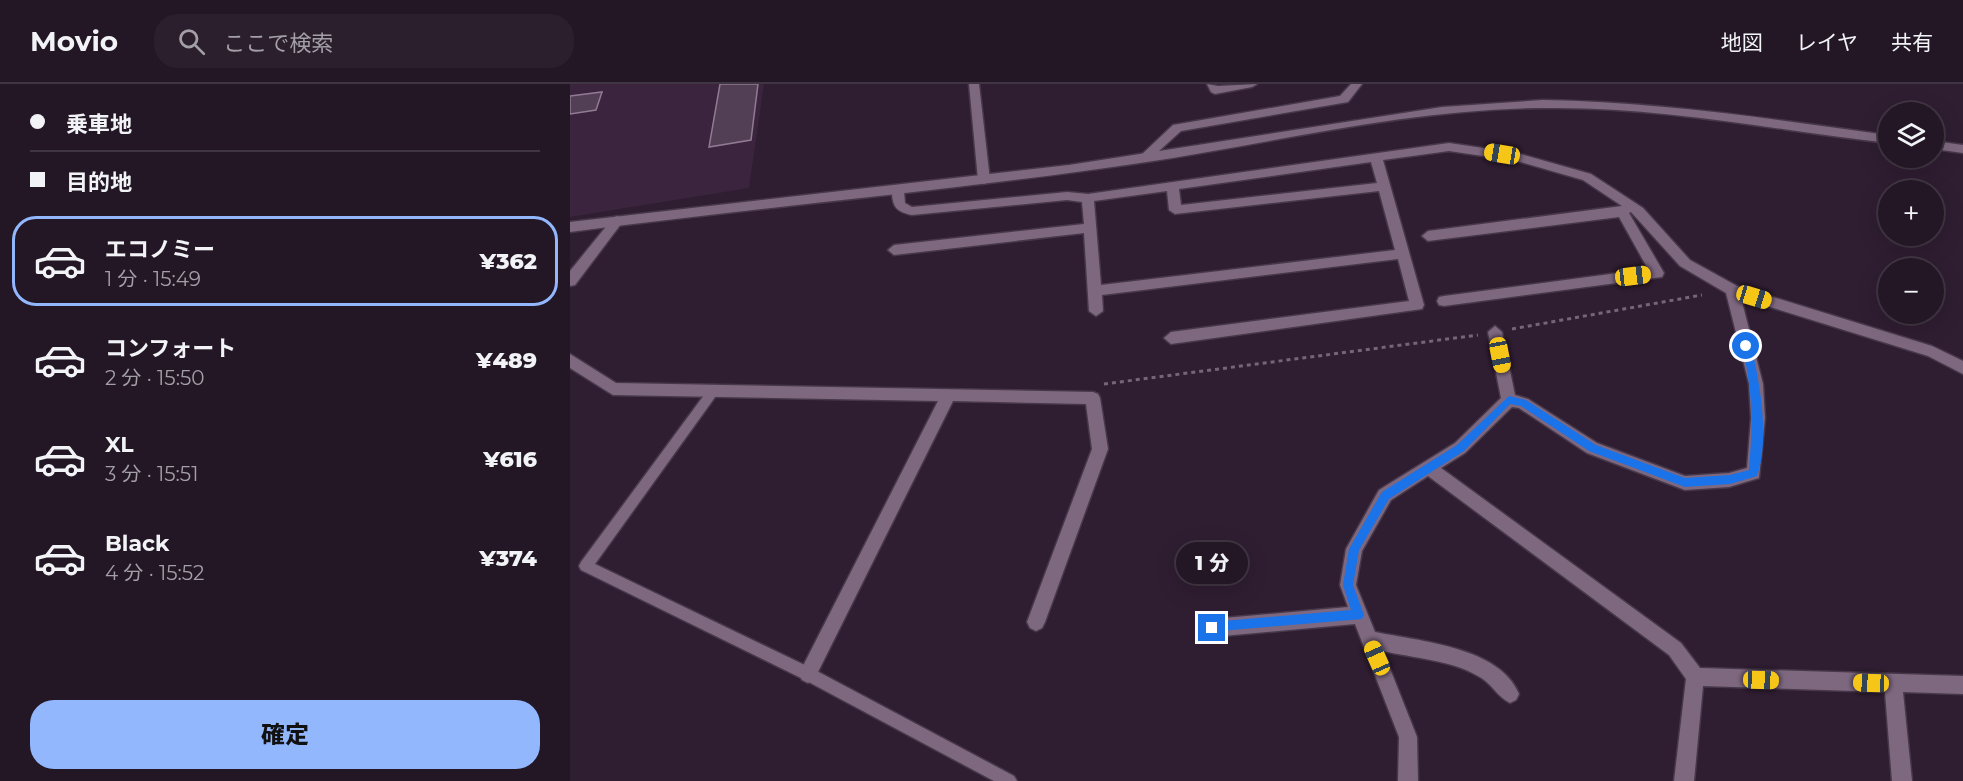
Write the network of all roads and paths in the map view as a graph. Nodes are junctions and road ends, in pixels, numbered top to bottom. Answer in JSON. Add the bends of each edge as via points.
{"nodes":[{"id":1,"x":974,"y":84,"type":"edge"},
{"id":2,"x":1212,"y":84,"type":"edge"},
{"id":3,"x":1252,"y":84,"type":"edge"},
{"id":4,"x":1357,"y":84,"type":"edge"},
{"id":5,"x":1878,"y":138,"type":"edge"},
{"id":6,"x":1944,"y":146,"type":"edge"},
{"id":7,"x":1963,"y":149,"type":"edge"},
{"id":8,"x":1144,"y":158,"type":"junction"},
{"id":9,"x":1376,"y":158,"type":"junction"},
{"id":10,"x":984,"y":180,"type":"junction"},
{"id":11,"x":1172,"y":186,"type":"junction"},
{"id":12,"x":1384,"y":186,"type":"junction"},
{"id":13,"x":898,"y":190,"type":"junction"},
{"id":14,"x":1088,"y":198,"type":"junction"},
{"id":15,"x":1627,"y":209,"type":"junction"},
{"id":16,"x":617,"y":221,"type":"junction"},
{"id":17,"x":570,"y":227,"type":"edge"},
{"id":18,"x":1090,"y":228,"type":"junction"},
{"id":19,"x":1428,"y":236,"type":"dead end"},
{"id":20,"x":894,"y":250,"type":"dead end"},
{"id":21,"x":1403,"y":254,"type":"junction"},
{"id":22,"x":570,"y":281,"type":"edge"},
{"id":23,"x":1732,"y":290,"type":"junction"},
{"id":24,"x":1094,"y":291,"type":"junction"},
{"id":25,"x":1444,"y":301,"type":"dead end"},
{"id":26,"x":1096,"y":311,"type":"dead end"},
{"id":27,"x":1495,"y":332,"type":"junction"},
{"id":28,"x":1171,"y":338,"type":"dead end"},
{"id":29,"x":570,"y":360,"type":"edge"},
{"id":30,"x":1963,"y":368,"type":"edge"},
{"id":31,"x":714,"y":390,"type":"junction"},
{"id":32,"x":948,"y":396,"type":"junction"},
{"id":33,"x":1093,"y":398,"type":"junction"},
{"id":34,"x":1509,"y":400,"type":"junction"},
{"id":35,"x":1427,"y":467,"type":"junction"},
{"id":36,"x":1359,"y":615,"type":"junction"},
{"id":37,"x":1036,"y":622,"type":"dead end"},
{"id":38,"x":1212,"y":628,"type":"dead end"},
{"id":39,"x":1368,"y":639,"type":"junction"},
{"id":40,"x":808,"y":674,"type":"junction"},
{"id":41,"x":1695,"y":678,"type":"junction"},
{"id":42,"x":1893,"y":683,"type":"junction"},
{"id":43,"x":1963,"y":685,"type":"edge"},
{"id":44,"x":1510,"y":694,"type":"dead end"},
{"id":45,"x":1009,"y":781,"type":"edge"},
{"id":46,"x":1408,"y":781,"type":"edge"},
{"id":47,"x":1684,"y":781,"type":"edge"},
{"id":48,"x":1902,"y":781,"type":"edge"}],
"edges":[{"from":1,"to":10,"type":"street"},
{"from":2,"to":3,"type":"street","via":[[1215,90]]},
{"from":4,"to":8,"type":"street","via":[[1344,99],[1177,128]]},
{"from":5,"to":8,"type":"street","via":[[1630,106],[1544,104],[1398,117]]},
{"from":6,"to":7,"type":"street"},
{"from":8,"to":10,"type":"street"},
{"from":9,"to":11,"type":"street"},
{"from":9,"to":12,"type":"street"},
{"from":9,"to":15,"type":"street","via":[[1449,147],[1518,157],[1587,177]]},
{"from":10,"to":13,"type":"street"},
{"from":11,"to":12,"type":"street","via":[[1175,210]]},
{"from":11,"to":14,"type":"street"},
{"from":12,"to":21,"type":"street"},
{"from":13,"to":14,"type":"street","via":[[898,204],[912,210],[1067,196]]},
{"from":13,"to":16,"type":"street"},
{"from":14,"to":18,"type":"street"},
{"from":15,"to":19,"type":"street"},
{"from":15,"to":23,"type":"street","via":[[1639,211],[1685,263]]},
{"from":15,"to":25,"type":"street","via":[[1657,273]]},
{"from":16,"to":17,"type":"street"},
{"from":16,"to":22,"type":"street"},
{"from":18,"to":20,"type":"street"},
{"from":18,"to":24,"type":"street"},
{"from":21,"to":24,"type":"street"},
{"from":21,"to":28,"type":"street","via":[[1417,306]]},
{"from":23,"to":27,"type":"path"},
{"from":23,"to":30,"type":"street","via":[[1932,352]]},
{"from":23,"to":34,"type":"street","via":[[1756,384],[1754,473],[1730,480],[1685,483],[1592,448],[1523,403]]},
{"from":24,"to":26,"type":"street"},
{"from":27,"to":33,"type":"path","via":[[1103,384]]},
{"from":27,"to":34,"type":"street"},
{"from":29,"to":31,"type":"street","via":[[613,389]]},
{"from":31,"to":32,"type":"street"},
{"from":31,"to":40,"type":"lane","via":[[586,566]]},
{"from":32,"to":33,"type":"street"},
{"from":32,"to":40,"type":"street"},
{"from":33,"to":37,"type":"street","via":[[1100,449]]},
{"from":34,"to":35,"type":"street","via":[[1460,448]]},
{"from":35,"to":36,"type":"street","via":[[1385,495],[1354,549],[1348,585]]},
{"from":35,"to":41,"type":"street","via":[[1675,649]]},
{"from":36,"to":38,"type":"street"},
{"from":36,"to":39,"type":"street"},
{"from":39,"to":44,"type":"street","via":[[1468,661],[1488,671]]},
{"from":39,"to":46,"type":"street","via":[[1408,737]]},
{"from":40,"to":45,"type":"lane"},
{"from":41,"to":42,"type":"street"},
{"from":41,"to":47,"type":"street"},
{"from":42,"to":43,"type":"street"},
{"from":42,"to":48,"type":"street"}]}
